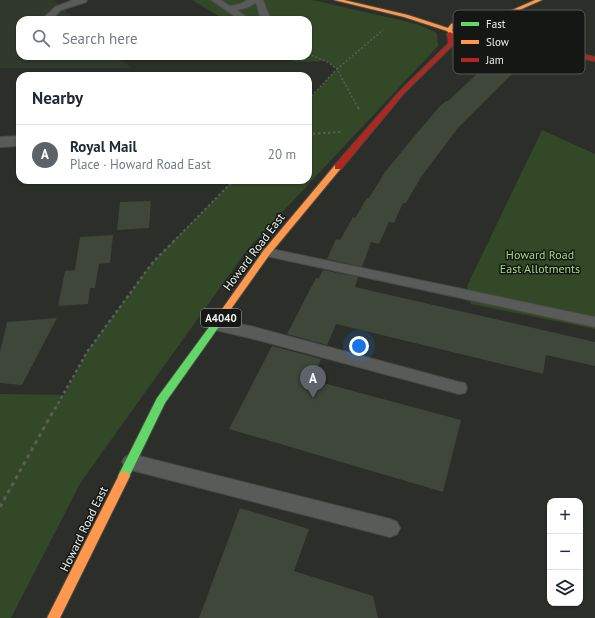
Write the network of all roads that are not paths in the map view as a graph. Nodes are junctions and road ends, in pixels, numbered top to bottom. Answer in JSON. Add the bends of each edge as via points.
{"nodes":[{"id":1,"x":83,"y":0,"type":"edge"},
{"id":2,"x":215,"y":0,"type":"edge"},
{"id":3,"x":254,"y":0,"type":"edge"},
{"id":4,"x":259,"y":0,"type":"edge"},
{"id":5,"x":337,"y":0,"type":"edge"},
{"id":6,"x":539,"y":0,"type":"edge"},
{"id":7,"x":228,"y":8,"type":"junction"},
{"id":8,"x":516,"y":10,"type":"edge"},
{"id":9,"x":403,"y":15,"type":"junction"},
{"id":10,"x":49,"y":16,"type":"edge"},
{"id":11,"x":240,"y":16,"type":"edge"},
{"id":12,"x":265,"y":16,"type":"edge"},
{"id":13,"x":453,"y":21,"type":"edge"},
{"id":14,"x":453,"y":25,"type":"edge"},
{"id":15,"x":450,"y":32,"type":"junction"},
{"id":16,"x":453,"y":35,"type":"edge"},
{"id":17,"x":453,"y":48,"type":"edge"},
{"id":18,"x":442,"y":52,"type":"junction"},
{"id":19,"x":585,"y":57,"type":"edge"},
{"id":20,"x":595,"y":59,"type":"edge"},
{"id":21,"x":16,"y":141,"type":"edge"},
{"id":22,"x":0,"y":142,"type":"edge"},
{"id":23,"x":267,"y":252,"type":"junction"},
{"id":24,"x":595,"y":322,"type":"edge"},
{"id":25,"x":216,"y":325,"type":"junction"},
{"id":26,"x":458,"y":388,"type":"dead end"},
{"id":27,"x":131,"y":462,"type":"junction"},
{"id":28,"x":390,"y":528,"type":"dead end"},
{"id":29,"x":53,"y":618,"type":"edge"}],
"edges":[{"from":1,"to":10,"type":"lane","via":[[61,6]]},
{"from":2,"to":7,"type":"lane"},
{"from":3,"to":7,"type":"lane","via":[[243,6]]},
{"from":4,"to":12,"type":"lane"},
{"from":5,"to":9,"type":"main road"},
{"from":6,"to":8,"type":"main road"},
{"from":7,"to":11,"type":"lane"},
{"from":9,"to":13,"type":"main road"},
{"from":9,"to":15,"type":"main road"},
{"from":14,"to":15,"type":"main road"},
{"from":15,"to":16,"type":"main road"},
{"from":15,"to":18,"type":"main road","name":"Howard Road East","number":"A4040","via":[[452,43]]},
{"from":17,"to":18,"type":"main road","name":"Howard Road East","number":"A4040"},
{"from":18,"to":23,"type":"main road","name":"Howard Road East","number":"A4040","via":[[402,92]]},
{"from":19,"to":20,"type":"main road"},
{"from":21,"to":22,"type":"street"},
{"from":23,"to":24,"type":"lane"},
{"from":23,"to":25,"type":"main road","name":"Howard Road East","number":"A4040"},
{"from":25,"to":26,"type":"lane"},
{"from":25,"to":27,"type":"main road","name":"Howard Road East","number":"A4040","via":[[161,401]]},
{"from":27,"to":28,"type":"lane"},
{"from":27,"to":29,"type":"main road","name":"Howard Road East","number":"A4040"}]}
